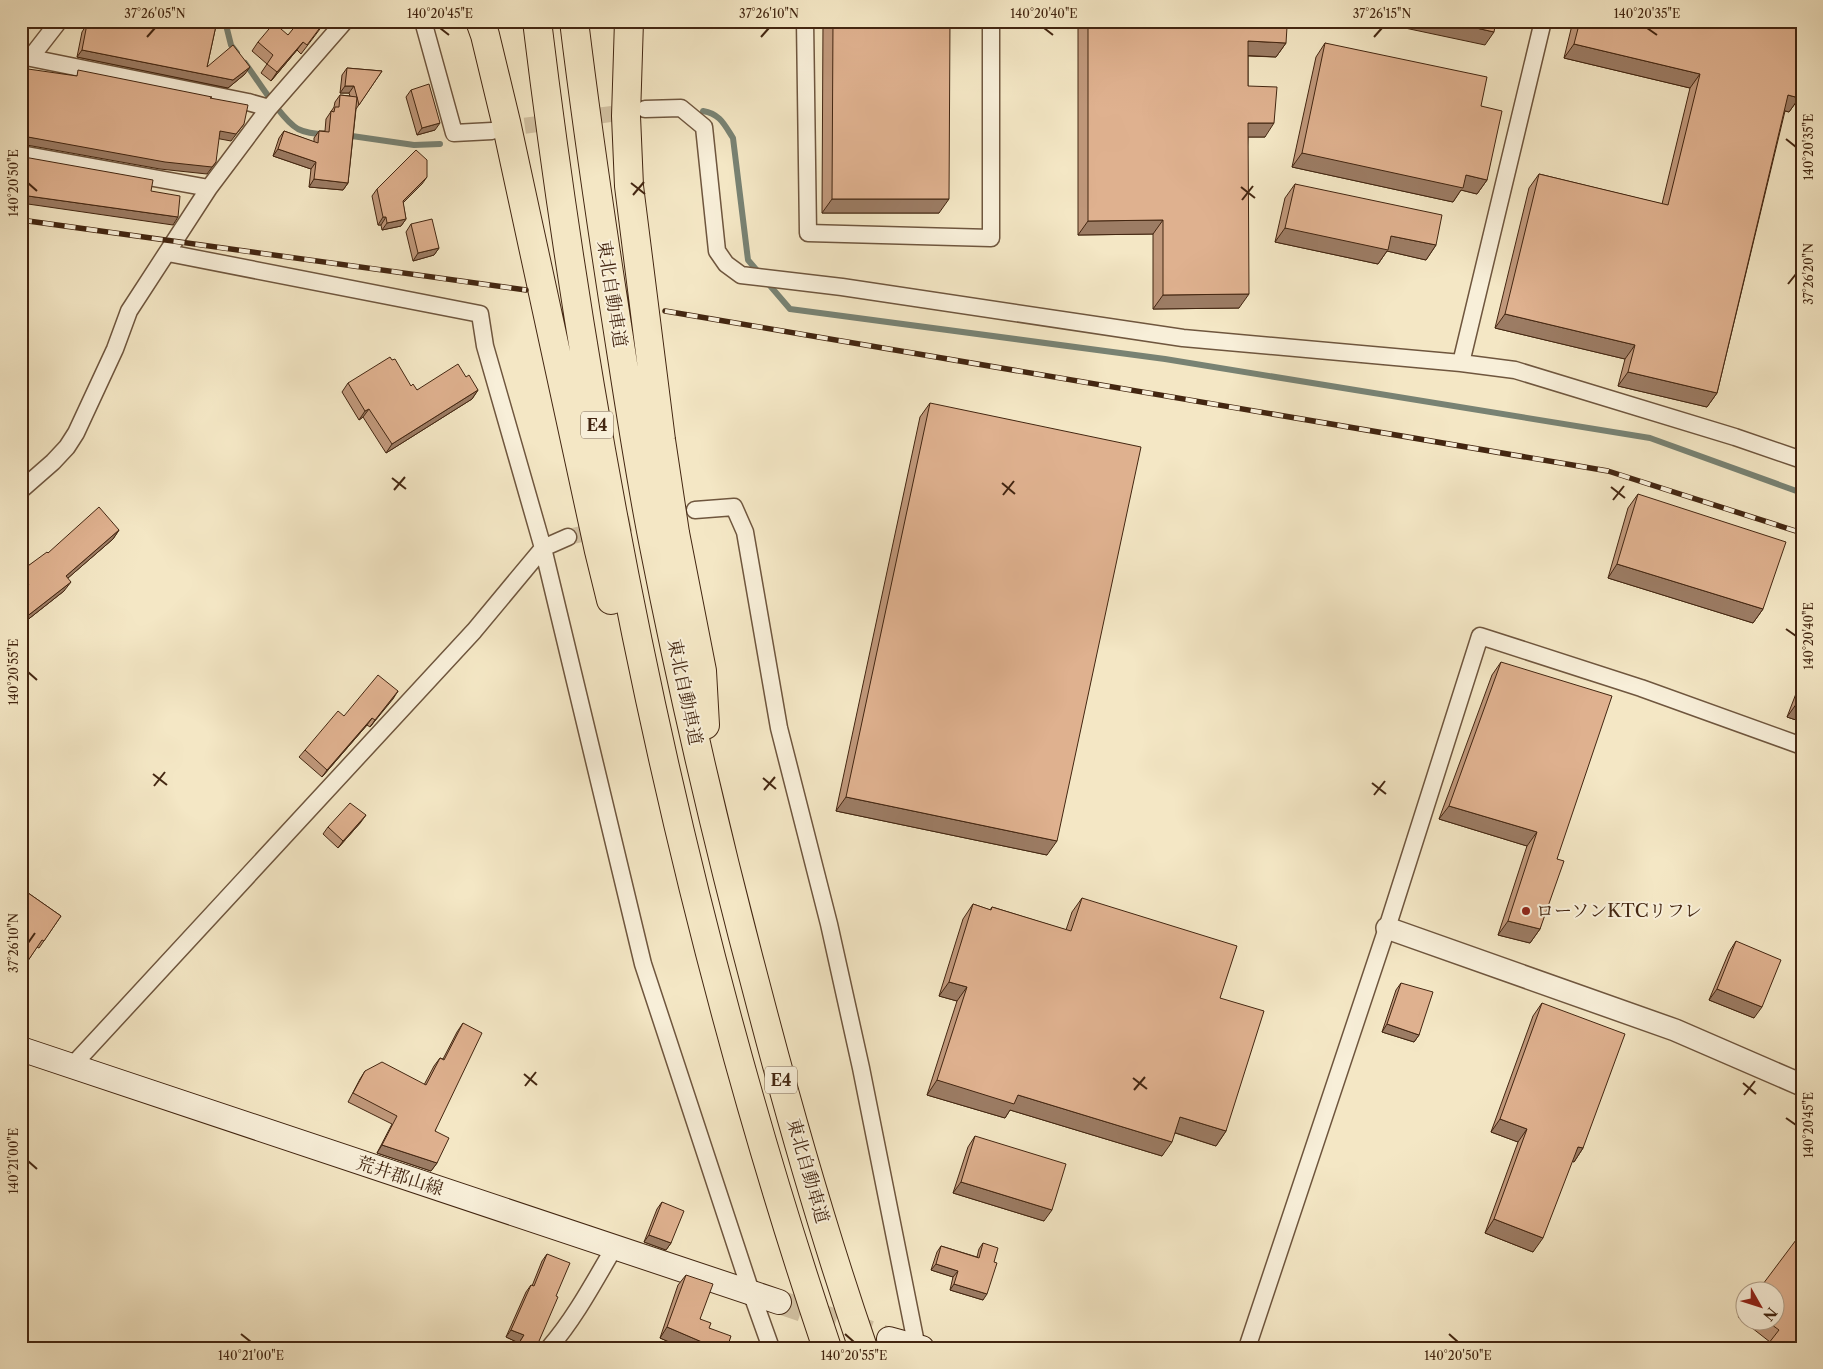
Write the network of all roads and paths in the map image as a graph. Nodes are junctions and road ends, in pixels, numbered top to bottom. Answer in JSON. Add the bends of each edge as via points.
{"nodes":[{"id":1,"x":59,"y":21,"type":"edge"},
{"id":2,"x":345,"y":21,"type":"edge"},
{"id":3,"x":423,"y":21,"type":"edge"},
{"id":4,"x":480,"y":21,"type":"edge"},
{"id":5,"x":538,"y":21,"type":"edge"},
{"id":6,"x":574,"y":21,"type":"edge"},
{"id":7,"x":629,"y":21,"type":"edge"},
{"id":8,"x":805,"y":21,"type":"edge"},
{"id":9,"x":991,"y":21,"type":"edge"},
{"id":10,"x":1544,"y":21,"type":"edge"},
{"id":11,"x":26,"y":56,"type":"edge"},
{"id":12,"x":269,"y":108,"type":"junction"},
{"id":13,"x":645,"y":109,"type":"tunnel mouth"},
{"id":14,"x":492,"y":131,"type":"tunnel mouth"},
{"id":15,"x":21,"y":154,"type":"edge"},
{"id":16,"x":209,"y":188,"type":"junction"},
{"id":17,"x":168,"y":253,"type":"junction"},
{"id":18,"x":1461,"y":363,"type":"junction"},
{"id":19,"x":1802,"y":460,"type":"edge"},
{"id":20,"x":21,"y":490,"type":"edge"},
{"id":21,"x":695,"y":510,"type":"dead end"},
{"id":22,"x":568,"y":537,"type":"tunnel mouth"},
{"id":23,"x":543,"y":548,"type":"junction"},
{"id":24,"x":1802,"y":746,"type":"edge"},
{"id":25,"x":710,"y":809,"type":"junction"},
{"id":26,"x":678,"y":824,"type":"junction"},
{"id":27,"x":1387,"y":928,"type":"junction"},
{"id":28,"x":21,"y":1050,"type":"edge"},
{"id":29,"x":72,"y":1066,"type":"junction"},
{"id":30,"x":1802,"y":1085,"type":"edge"},
{"id":31,"x":614,"y":1248,"type":"junction"},
{"id":32,"x":750,"y":1292,"type":"junction"},
{"id":33,"x":779,"y":1302,"type":"tunnel mouth"},
{"id":34,"x":889,"y":1339,"type":"tunnel mouth"},
{"id":35,"x":919,"y":1347,"type":"edge"},
{"id":36,"x":549,"y":1348,"type":"edge"},
{"id":37,"x":771,"y":1348,"type":"edge"},
{"id":38,"x":827,"y":1348,"type":"edge"},
{"id":39,"x":863,"y":1348,"type":"edge"},
{"id":40,"x":1247,"y":1348,"type":"edge"}],
"edges":[{"from":1,"to":11,"type":"street"},
{"from":2,"to":12,"type":"street"},
{"from":3,"to":14,"type":"street","via":[[454,132]]},
{"from":4,"to":26,"type":"highway","via":[[506,122],[598,552],[634,690]]},
{"from":5,"to":26,"type":"highway","name":"東北自動車道","number":"E4","via":[[563,212],[616,538]]},
{"from":6,"to":25,"type":"highway","name":"東北自動車道","number":"E4","via":[[636,448],[656,559]]},
{"from":7,"to":25,"type":"highway","via":[[626,116],[629,186],[661,440],[702,671]]},
{"from":8,"to":9,"type":"street","via":[[808,233],[991,238]]},
{"from":10,"to":18,"type":"street"},
{"from":11,"to":12,"type":"street"},
{"from":12,"to":16,"type":"street"},
{"from":13,"to":18,"type":"street","via":[[681,108],[704,127],[717,251],[740,275],[1182,338]]},
{"from":15,"to":16,"type":"street"},
{"from":16,"to":17,"type":"street"},
{"from":17,"to":20,"type":"street","via":[[129,312],[76,433],[53,462]]},
{"from":17,"to":23,"type":"street","via":[[480,314],[485,346]]},
{"from":18,"to":19,"type":"street","via":[[1515,370]]},
{"from":21,"to":35,"type":"street","via":[[734,507],[745,532],[780,728],[829,924]]},
{"from":22,"to":23,"type":"street"},
{"from":23,"to":29,"type":"street","via":[[474,631]]},
{"from":23,"to":32,"type":"street","via":[[643,964]]},
{"from":24,"to":27,"type":"street","via":[[1641,688],[1480,636]]},
{"from":25,"to":39,"type":"highway","name":"東北自動車道","number":"E4","via":[[774,1057]]},
{"from":26,"to":38,"type":"highway","name":"東北自動車道","number":"E4","via":[[715,972],[786,1224]]},
{"from":27,"to":30,"type":"street","via":[[1674,1030]]},
{"from":27,"to":40,"type":"street"},
{"from":28,"to":29,"type":"main road","name":"荒井郡山線"},
{"from":29,"to":31,"type":"main road","name":"荒井郡山線"},
{"from":31,"to":32,"type":"main road","name":"荒井郡山線"},
{"from":31,"to":36,"type":"street","via":[[562,1333]]},
{"from":32,"to":33,"type":"main road","name":"荒井郡山線"},
{"from":32,"to":37,"type":"street"},
{"from":34,"to":35,"type":"main road"}]}
